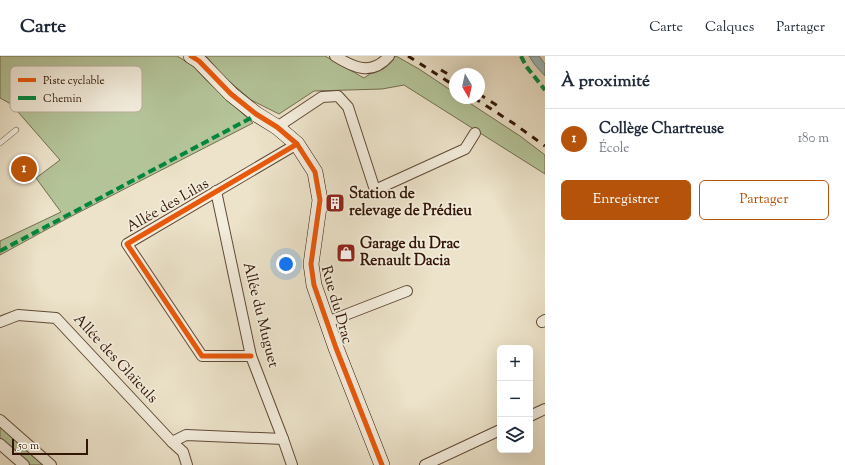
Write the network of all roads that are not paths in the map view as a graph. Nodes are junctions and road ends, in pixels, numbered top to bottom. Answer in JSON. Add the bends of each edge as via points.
{"nodes":[{"id":1,"x":191,"y":56,"type":"edge"},
{"id":2,"x":335,"y":56,"type":"edge"},
{"id":3,"x":389,"y":56,"type":"edge"},
{"id":4,"x":277,"y":127,"type":"junction"},
{"id":5,"x":16,"y":130,"type":"dead end"},
{"id":6,"x":475,"y":133,"type":"dead end"},
{"id":7,"x":0,"y":143,"type":"edge"},
{"id":8,"x":297,"y":144,"type":"junction"},
{"id":9,"x":216,"y":191,"type":"junction"},
{"id":10,"x":407,"y":291,"type":"dead end"},
{"id":11,"x":0,"y":322,"type":"edge"},
{"id":12,"x":327,"y":322,"type":"junction"},
{"id":13,"x":251,"y":356,"type":"junction"},
{"id":14,"x":545,"y":409,"type":"edge"},
{"id":15,"x":533,"y":415,"type":"edge"},
{"id":16,"x":0,"y":420,"type":"edge"},
{"id":17,"x":497,"y":431,"type":"edge"},
{"id":18,"x":283,"y":439,"type":"junction"},
{"id":19,"x":172,"y":442,"type":"junction"},
{"id":20,"x":0,"y":444,"type":"edge"},
{"id":21,"x":24,"y":465,"type":"edge"},
{"id":22,"x":51,"y":465,"type":"edge"},
{"id":23,"x":187,"y":465,"type":"edge"},
{"id":24,"x":292,"y":465,"type":"edge"},
{"id":25,"x":382,"y":465,"type":"edge"},
{"id":26,"x":425,"y":465,"type":"edge"}],
"edges":[{"from":1,"to":4,"type":"street","name":"Rue du Drac","via":[[231,94]]},
{"from":2,"to":3,"type":"street","via":[[351,65],[366,68],[375,67]]},
{"from":4,"to":6,"type":"street","via":[[322,97],[338,96],[348,107],[375,190],[465,149]]},
{"from":4,"to":8,"type":"street","name":"Rue du Drac"},
{"from":5,"to":7,"type":"lane"},
{"from":8,"to":9,"type":"street","name":"Allée des Lilas"},
{"from":8,"to":12,"type":"street","name":"Rue du Drac","via":[[315,172],[320,200],[311,264],[314,285]]},
{"from":9,"to":13,"type":"street","name":"Allée du Muguet"},
{"from":9,"to":13,"type":"street","name":"Allée des Lilas","via":[[127,244],[202,356]]},
{"from":10,"to":12,"type":"street","name":"Rue du Drac"},
{"from":11,"to":19,"type":"street","name":"Allée des Glaïeuls","via":[[18,314],[56,318]]},
{"from":12,"to":25,"type":"street","name":"Rue du Drac"},
{"from":13,"to":18,"type":"street","name":"Allée du Muguet"},
{"from":14,"to":15,"type":"street"},
{"from":16,"to":22,"type":"street"},
{"from":17,"to":26,"type":"street"},
{"from":18,"to":19,"type":"street","via":[[186,434]]},
{"from":18,"to":24,"type":"street","name":"Allée du Muguet"},
{"from":19,"to":23,"type":"street","name":"Allée des Glaïeuls","via":[[183,452]]},
{"from":20,"to":21,"type":"street"}]}
